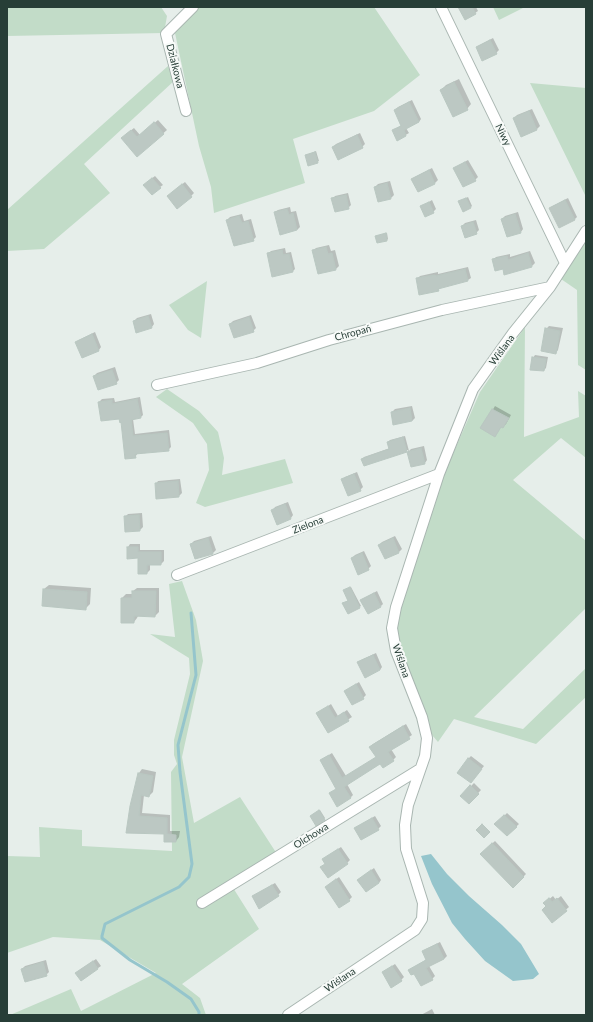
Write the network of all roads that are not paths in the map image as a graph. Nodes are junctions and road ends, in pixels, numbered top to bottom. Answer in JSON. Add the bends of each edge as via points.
{"nodes":[{"id":1,"x":193,"y":7,"type":"edge"},
{"id":2,"x":441,"y":7,"type":"edge"},
{"id":3,"x":186,"y":111,"type":"dead end"},
{"id":4,"x":586,"y":231,"type":"edge"},
{"id":5,"x":565,"y":263,"type":"junction"},
{"id":6,"x":550,"y":287,"type":"junction"},
{"id":7,"x":157,"y":385,"type":"dead end"},
{"id":8,"x":439,"y":474,"type":"junction"},
{"id":9,"x":177,"y":575,"type":"dead end"},
{"id":10,"x":420,"y":769,"type":"junction"},
{"id":11,"x":202,"y":903,"type":"dead end"},
{"id":12,"x":288,"y":1015,"type":"edge"}],
"edges":[{"from":1,"to":3,"type":"street","name":"Działkowa","via":[[166,34]]},
{"from":2,"to":5,"type":"street","name":"Niwy"},
{"from":4,"to":5,"type":"street","name":"Wiślana"},
{"from":5,"to":6,"type":"street","name":"Wiślana"},
{"from":6,"to":7,"type":"street","name":"Chropań","via":[[442,310],[329,340],[257,363]]},
{"from":6,"to":8,"type":"street","name":"Wiślana","via":[[473,389]]},
{"from":8,"to":9,"type":"street","name":"Zielona"},
{"from":8,"to":10,"type":"street","name":"Wiślana","via":[[396,606],[392,628],[396,652],[422,717],[427,738],[425,756]]},
{"from":10,"to":11,"type":"street","name":"Olchowa"},
{"from":10,"to":12,"type":"street","name":"Wiślana","via":[[408,806],[405,825],[406,849],[423,903],[422,919],[415,930]]}]}
